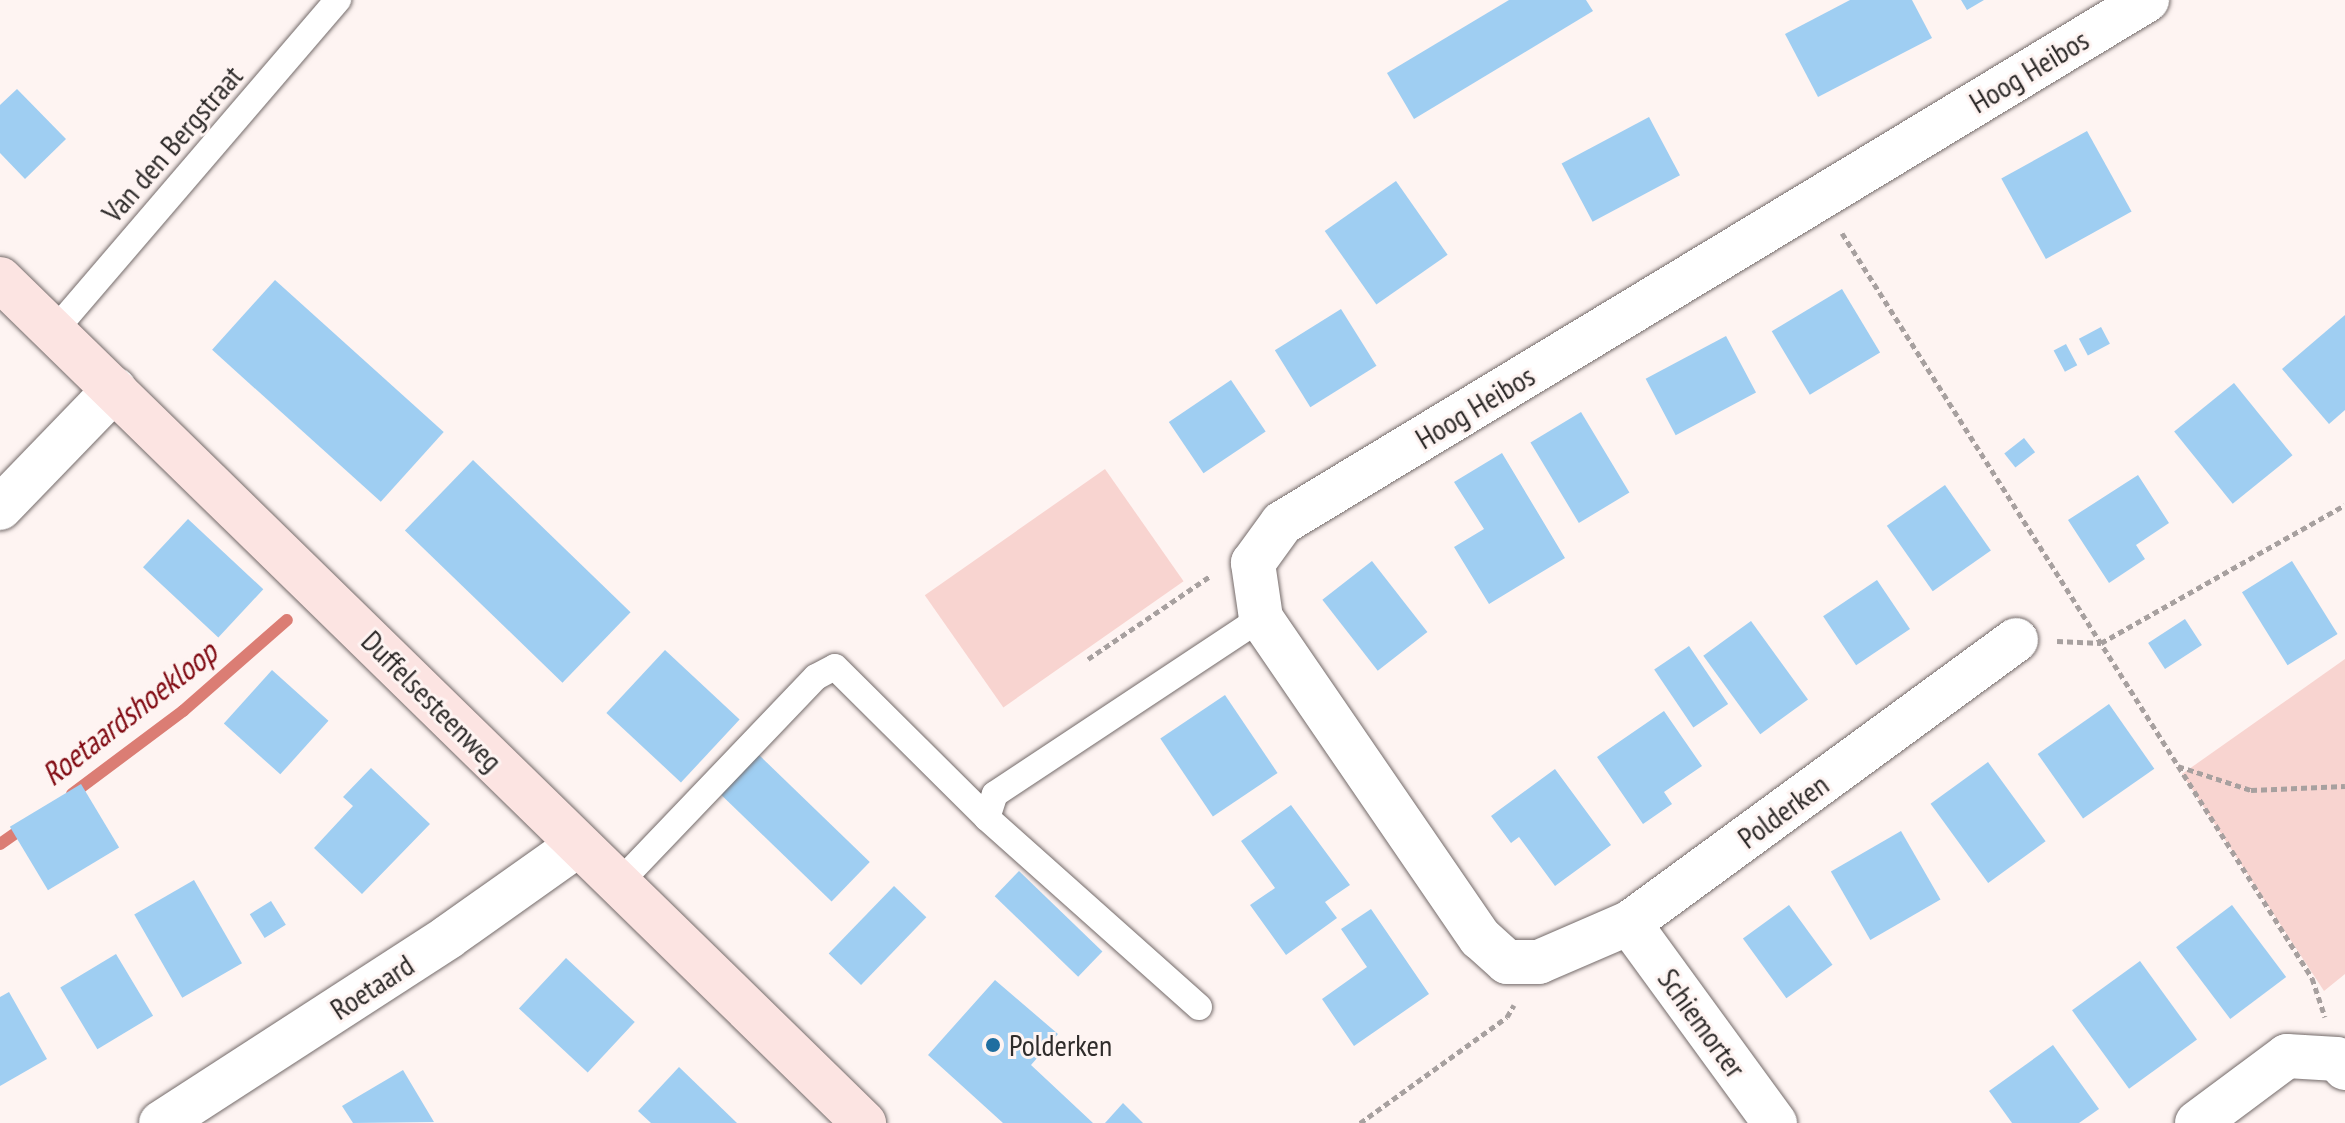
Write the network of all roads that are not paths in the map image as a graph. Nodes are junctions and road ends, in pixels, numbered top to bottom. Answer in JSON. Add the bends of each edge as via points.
{"nodes":[{"id":1,"x":338,"y":0,"type":"edge"},
{"id":2,"x":2147,"y":0,"type":"edge"},
{"id":3,"x":0,"y":279,"type":"edge"},
{"id":4,"x":55,"y":330,"type":"junction"},
{"id":5,"x":115,"y":389,"type":"junction"},
{"id":6,"x":0,"y":508,"type":"edge"},
{"id":7,"x":1261,"y":618,"type":"junction"},
{"id":8,"x":2016,"y":640,"type":"road end"},
{"id":9,"x":987,"y":818,"type":"junction"},
{"id":10,"x":578,"y":845,"type":"junction"},
{"id":11,"x":618,"y":884,"type":"junction"},
{"id":12,"x":1629,"y":923,"type":"junction"},
{"id":13,"x":1199,"y":1007,"type":"dead end"},
{"id":14,"x":2341,"y":1063,"type":"edge"},
{"id":15,"x":161,"y":1123,"type":"edge"},
{"id":16,"x":864,"y":1123,"type":"edge"},
{"id":17,"x":1775,"y":1123,"type":"edge"},
{"id":18,"x":2197,"y":1123,"type":"edge"}],
"edges":[{"from":1,"to":4,"type":"lane","name":"Van den Bergstraat"},
{"from":2,"to":7,"type":"street","name":"Hoog Heibos","via":[[1282,523],[1253,563]]},
{"from":3,"to":4,"type":"street","name":"Duffelsesteenweg"},
{"from":4,"to":5,"type":"street","name":"Duffelsesteenweg"},
{"from":5,"to":6,"type":"street"},
{"from":5,"to":10,"type":"street","name":"Duffelsesteenweg"},
{"from":7,"to":9,"type":"lane","via":[[995,794]]},
{"from":7,"to":12,"type":"street","name":"Polderken","via":[[1480,938],[1507,962],[1539,962]]},
{"from":8,"to":12,"type":"street","name":"Polderken"},
{"from":9,"to":11,"type":"lane","via":[[835,667],[816,677]]},
{"from":9,"to":13,"type":"lane"},
{"from":10,"to":11,"type":"street","name":"Duffelsesteenweg"},
{"from":10,"to":15,"type":"street","name":"Roetaard","via":[[448,937]]},
{"from":11,"to":16,"type":"street","name":"Duffelsesteenweg"},
{"from":12,"to":17,"type":"street","name":"Schiemorter"},
{"from":14,"to":18,"type":"street","via":[[2287,1056]]}]}
